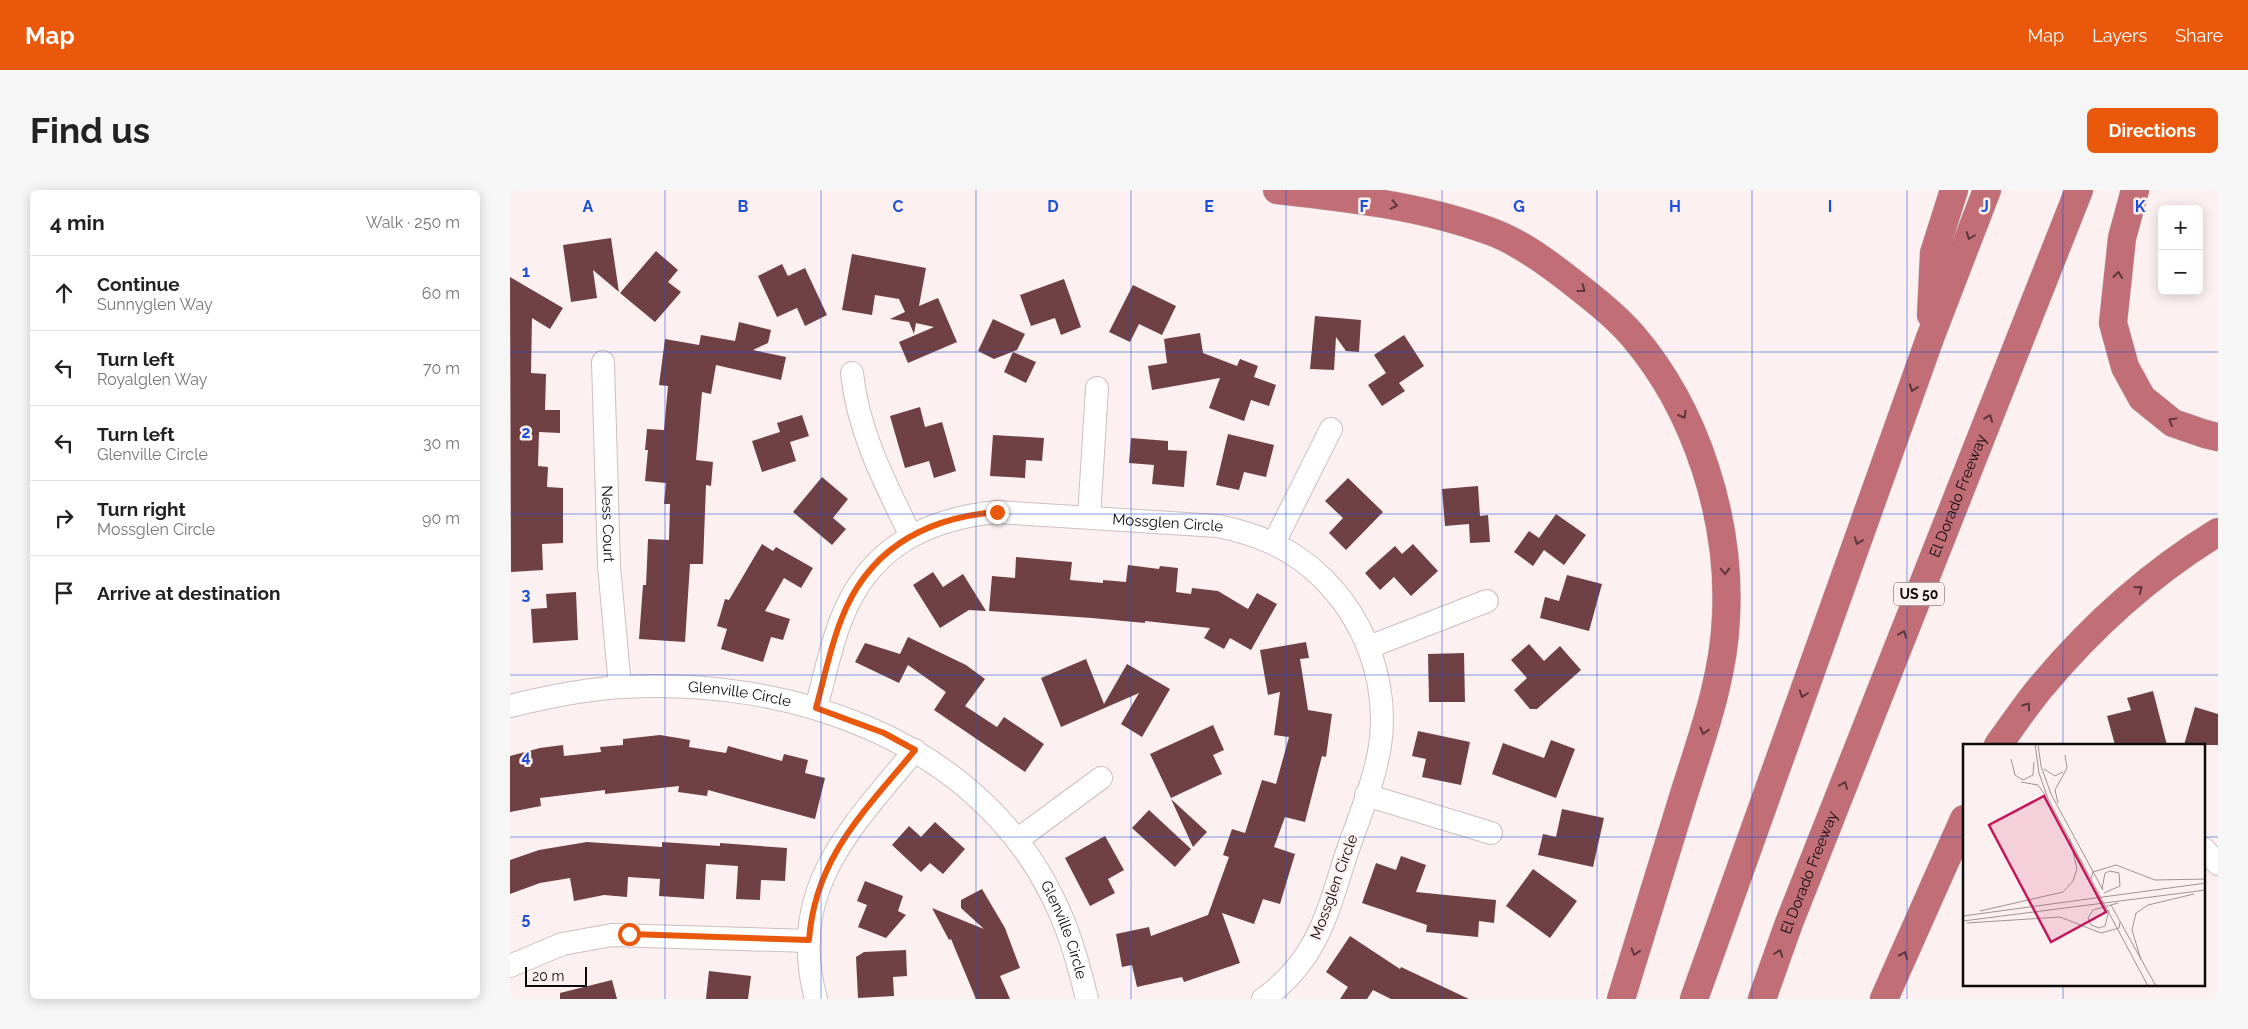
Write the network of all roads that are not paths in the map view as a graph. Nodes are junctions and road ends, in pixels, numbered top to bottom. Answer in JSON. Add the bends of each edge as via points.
{"nodes":[{"id":1,"x":1277,"y":190,"type":"edge"},
{"id":2,"x":1954,"y":190,"type":"edge"},
{"id":3,"x":1987,"y":190,"type":"edge"},
{"id":4,"x":2079,"y":190,"type":"edge"},
{"id":5,"x":2135,"y":190,"type":"edge"},
{"id":6,"x":1930,"y":338,"type":"junction"},
{"id":7,"x":604,"y":362,"type":"dead end"},
{"id":8,"x":852,"y":373,"type":"dead end"},
{"id":9,"x":1097,"y":388,"type":"dead end"},
{"id":10,"x":1331,"y":429,"type":"dead end"},
{"id":11,"x":2218,"y":437,"type":"edge"},
{"id":12,"x":1089,"y":517,"type":"junction"},
{"id":13,"x":2218,"y":532,"type":"edge"},
{"id":14,"x":911,"y":536,"type":"junction"},
{"id":15,"x":1274,"y":543,"type":"junction"},
{"id":16,"x":1487,"y":601,"type":"dead end"},
{"id":17,"x":1369,"y":648,"type":"junction"},
{"id":18,"x":620,"y":687,"type":"junction"},
{"id":19,"x":510,"y":706,"type":"edge"},
{"id":20,"x":816,"y":708,"type":"junction"},
{"id":21,"x":1999,"y":744,"type":"edge"},
{"id":22,"x":915,"y":750,"type":"junction"},
{"id":23,"x":1101,"y":778,"type":"dead end"},
{"id":24,"x":1366,"y":795,"type":"junction"},
{"id":25,"x":1963,"y":821,"type":"edge"},
{"id":26,"x":1491,"y":833,"type":"dead end"},
{"id":27,"x":1016,"y":840,"type":"junction"},
{"id":28,"x":2206,"y":851,"type":"edge"},
{"id":29,"x":2218,"y":864,"type":"edge"},
{"id":30,"x":809,"y":940,"type":"junction"},
{"id":31,"x":510,"y":966,"type":"edge"},
{"id":32,"x":1271,"y":997,"type":"edge"},
{"id":33,"x":816,"y":999,"type":"edge"},
{"id":34,"x":1086,"y":999,"type":"edge"},
{"id":35,"x":1621,"y":999,"type":"edge"},
{"id":36,"x":1694,"y":999,"type":"edge"},
{"id":37,"x":1762,"y":999,"type":"edge"},
{"id":38,"x":1884,"y":999,"type":"edge"}],
"edges":[{"from":1,"to":35,"type":"highway","one_way":true,"via":[[1374,201],[1441,215],[1495,233],[1544,260],[1597,301],[1633,337],[1661,376],[1690,427],[1712,487],[1723,545],[1726,618],[1718,676],[1702,737]]},
{"from":2,"to":6,"type":"highway","via":[[1934,253]]},
{"from":3,"to":6,"type":"highway","one_way":true},
{"from":37,"to":4,"type":"highway","name":"El Dorado Freeway","number":"US 50","one_way":true,"via":[[1789,923]]},
{"from":11,"to":5,"type":"highway","one_way":true,"via":[[2173,423],[2142,398],[2125,367],[2114,323],[2122,238]]},
{"from":6,"to":36,"type":"highway","one_way":true},
{"from":7,"to":18,"type":"street","name":"Ness Court","via":[[609,566]]},
{"from":8,"to":14,"type":"street","via":[[857,407],[868,442]]},
{"from":9,"to":12,"type":"street"},
{"from":10,"to":15,"type":"street"},
{"from":12,"to":14,"type":"street","name":"Mossglen Circle","via":[[997,512],[968,514],[940,522]]},
{"from":12,"to":15,"type":"street","name":"Mossglen Circle","via":[[1218,526]]},
{"from":21,"to":13,"type":"highway","one_way":true,"via":[[2040,688],[2086,637],[2139,588]]},
{"from":14,"to":20,"type":"street","name":"Mossglen Circle","via":[[891,549],[853,594],[840,621]]},
{"from":15,"to":17,"type":"street","name":"Mossglen Circle","via":[[1314,569],[1326,581],[1347,607]]},
{"from":16,"to":17,"type":"street"},
{"from":17,"to":24,"type":"street","name":"Mossglen Circle","via":[[1378,677],[1382,711],[1380,745]]},
{"from":18,"to":19,"type":"street","name":"Glenville Circle","via":[[566,693]]},
{"from":18,"to":20,"type":"street","name":"Glenville Circle","via":[[703,688],[761,695]]},
{"from":20,"to":22,"type":"street","name":"Glenville Circle","via":[[884,733]]},
{"from":22,"to":27,"type":"street","name":"Glenville Circle","via":[[968,788]]},
{"from":22,"to":30,"type":"street","via":[[838,847],[817,893]]},
{"from":23,"to":27,"type":"street"},
{"from":24,"to":26,"type":"street"},
{"from":24,"to":32,"type":"street","name":"Mossglen Circle","via":[[1326,918],[1312,947]]},
{"from":38,"to":25,"type":"highway","one_way":true},
{"from":27,"to":34,"type":"street","name":"Glenville Circle","via":[[1050,891],[1066,925]]},
{"from":28,"to":29,"type":"street"},
{"from":30,"to":31,"type":"street","via":[[612,935],[562,944]]},
{"from":30,"to":33,"type":"street"}]}
